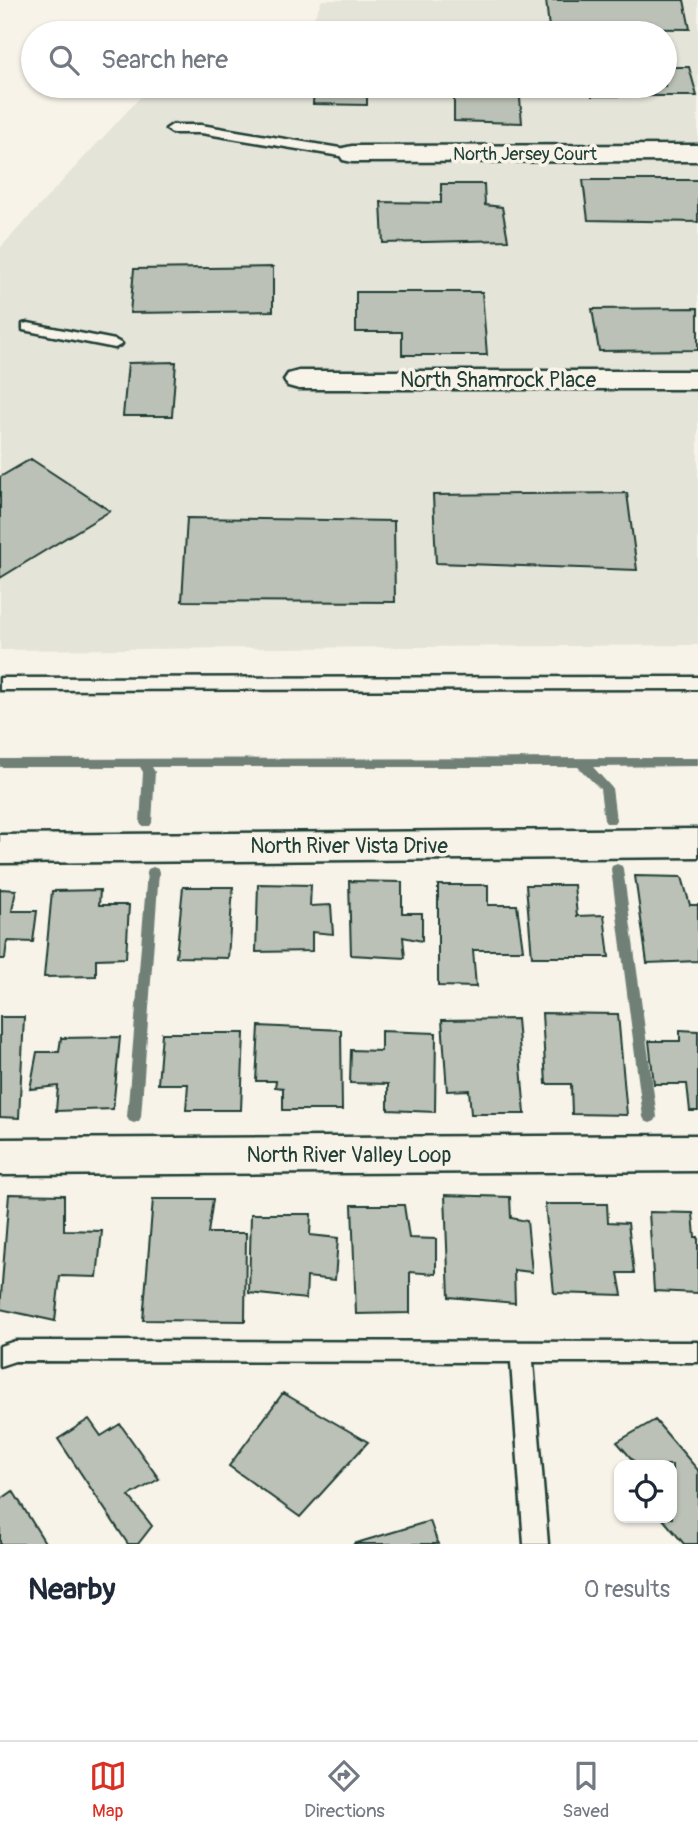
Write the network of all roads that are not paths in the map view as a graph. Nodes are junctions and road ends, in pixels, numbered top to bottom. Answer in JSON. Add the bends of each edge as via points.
{"nodes":[{"id":1,"x":172,"y":129,"type":"dead end"},
{"id":2,"x":698,"y":153,"type":"edge"},
{"id":3,"x":352,"y":154,"type":"joint"},
{"id":4,"x":28,"y":327,"type":"dead end"},
{"id":5,"x":115,"y":344,"type":"dead end"},
{"id":6,"x":299,"y":380,"type":"dead end"},
{"id":7,"x":698,"y":380,"type":"edge"},
{"id":8,"x":698,"y":683,"type":"edge"},
{"id":9,"x":0,"y":684,"type":"edge"},
{"id":10,"x":698,"y":843,"type":"edge"},
{"id":11,"x":0,"y":849,"type":"edge"},
{"id":12,"x":698,"y":1153,"type":"edge"},
{"id":13,"x":0,"y":1157,"type":"edge"},
{"id":14,"x":522,"y":1352,"type":"junction"},
{"id":15,"x":698,"y":1352,"type":"edge"},
{"id":16,"x":0,"y":1356,"type":"edge"},
{"id":17,"x":536,"y":1544,"type":"edge"}],
"edges":[{"from":1,"to":3,"type":"lane","via":[[201,129]]},
{"from":2,"to":3,"type":"street","name":"North Jersey Court"},
{"from":4,"to":5,"type":"lane"},
{"from":6,"to":7,"type":"street","name":"North Shamrock Place"},
{"from":8,"to":9,"type":"lane"},
{"from":10,"to":11,"type":"street","name":"North River Vista Drive"},
{"from":12,"to":13,"type":"street","name":"North River Valley Loop"},
{"from":14,"to":15,"type":"lane"},
{"from":14,"to":16,"type":"lane","via":[[15,1351]]},
{"from":14,"to":17,"type":"lane"}]}
